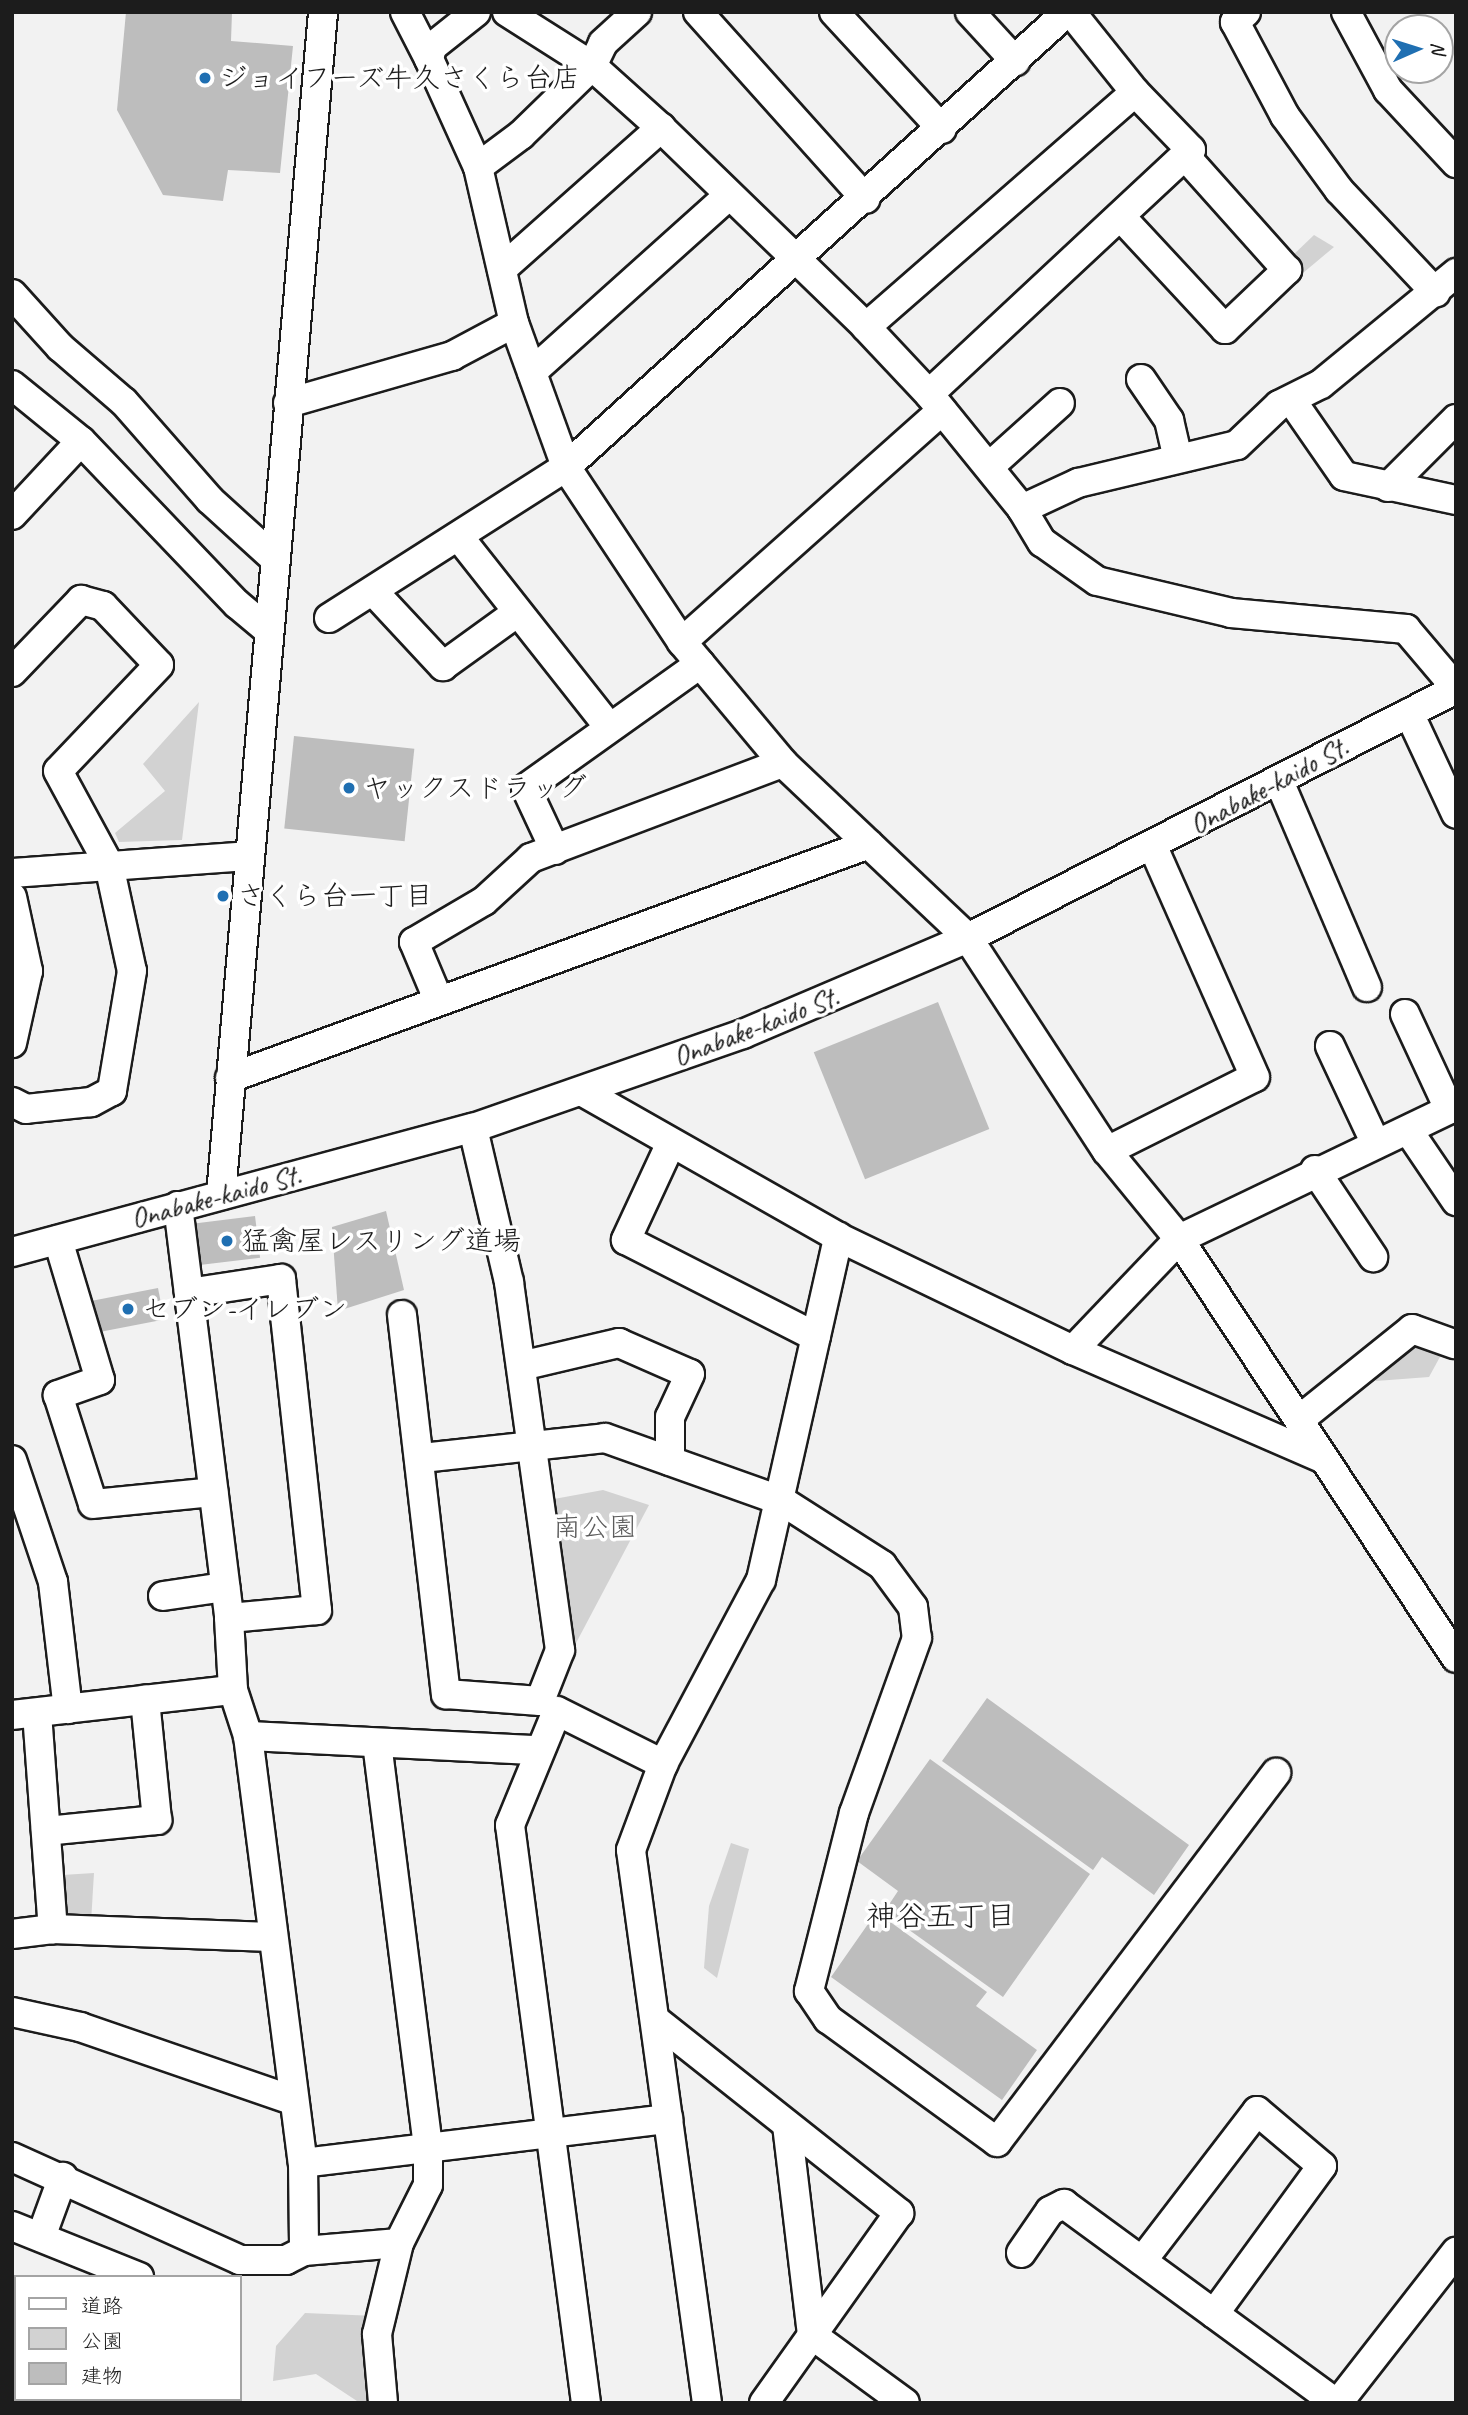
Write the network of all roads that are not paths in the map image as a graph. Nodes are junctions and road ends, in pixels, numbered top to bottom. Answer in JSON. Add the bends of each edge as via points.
{"nodes":[{"id":1,"x":324,"y":12,"type":"edge"},
{"id":2,"x":405,"y":12,"type":"edge"},
{"id":3,"x":476,"y":12,"type":"edge"},
{"id":4,"x":507,"y":12,"type":"edge"},
{"id":5,"x":637,"y":12,"type":"edge"},
{"id":6,"x":698,"y":12,"type":"edge"},
{"id":7,"x":834,"y":12,"type":"edge"},
{"id":8,"x":970,"y":12,"type":"edge"},
{"id":9,"x":1069,"y":12,"type":"edge"},
{"id":10,"x":1246,"y":12,"type":"edge"},
{"id":11,"x":1346,"y":12,"type":"edge"},
{"id":12,"x":429,"y":59,"type":"junction"},
{"id":13,"x":1015,"y":61,"type":"junction"},
{"id":14,"x":592,"y":66,"type":"junction"},
{"id":15,"x":1135,"y":92,"type":"junction"},
{"id":16,"x":661,"y":128,"type":"junction"},
{"id":17,"x":942,"y":129,"type":"junction"},
{"id":18,"x":1185,"y":156,"type":"junction"},
{"id":19,"x":1456,"y":163,"type":"edge"},
{"id":20,"x":478,"y":166,"type":"junction"},
{"id":21,"x":729,"y":195,"type":"junction"},
{"id":22,"x":866,"y":199,"type":"junction"},
{"id":23,"x":1121,"y":217,"type":"junction"},
{"id":24,"x":797,"y":261,"type":"junction"},
{"id":25,"x":502,"y":269,"type":"junction"},
{"id":26,"x":1456,"y":273,"type":"edge"},
{"id":27,"x":1436,"y":293,"type":"junction"},
{"id":28,"x":12,"y":294,"type":"edge"},
{"id":29,"x":514,"y":323,"type":"junction"},
{"id":30,"x":866,"y":327,"type":"junction"},
{"id":31,"x":531,"y":372,"type":"junction"},
{"id":32,"x":1141,"y":380,"type":"dead end"},
{"id":33,"x":12,"y":385,"type":"edge"},
{"id":34,"x":1292,"y":401,"type":"junction"},
{"id":35,"x":935,"y":402,"type":"junction"},
{"id":36,"x":288,"y":403,"type":"junction"},
{"id":37,"x":1060,"y":403,"type":"dead end"},
{"id":38,"x":1456,"y":419,"type":"edge"},
{"id":39,"x":81,"y":440,"type":"junction"},
{"id":40,"x":1177,"y":456,"type":"junction"},
{"id":41,"x":566,"y":467,"type":"junction"},
{"id":42,"x":990,"y":467,"type":"junction"},
{"id":43,"x":1388,"y":487,"type":"junction"},
{"id":44,"x":1456,"y":500,"type":"edge"},
{"id":45,"x":1021,"y":509,"type":"junction"},
{"id":46,"x":12,"y":515,"type":"edge"},
{"id":47,"x":460,"y":537,"type":"junction"},
{"id":48,"x":274,"y":558,"type":"junction"},
{"id":49,"x":373,"y":591,"type":"junction"},
{"id":50,"x":519,"y":612,"type":"junction"},
{"id":51,"x":329,"y":618,"type":"dead end"},
{"id":52,"x":267,"y":629,"type":"junction"},
{"id":53,"x":682,"y":642,"type":"junction"},
{"id":54,"x":700,"y":664,"type":"junction"},
{"id":55,"x":12,"y":672,"type":"edge"},
{"id":56,"x":1456,"y":688,"type":"edge"},
{"id":57,"x":1409,"y":713,"type":"junction"},
{"id":58,"x":610,"y":728,"type":"junction"},
{"id":59,"x":783,"y":763,"type":"junction"},
{"id":60,"x":1279,"y":781,"type":"junction"},
{"id":61,"x":1456,"y":814,"type":"edge"},
{"id":62,"x":869,"y":844,"type":"junction"},
{"id":63,"x":1153,"y":847,"type":"junction"},
{"id":64,"x":555,"y":850,"type":"junction"},
{"id":65,"x":247,"y":856,"type":"junction"},
{"id":66,"x":109,"y":865,"type":"junction"},
{"id":67,"x":12,"y":873,"type":"edge"},
{"id":68,"x":12,"y":897,"type":"edge"},
{"id":69,"x":968,"y":938,"type":"junction"},
{"id":70,"x":1367,"y":987,"type":"dead end"},
{"id":71,"x":438,"y":999,"type":"junction"},
{"id":72,"x":1405,"y":1014,"type":"dead end"},
{"id":73,"x":12,"y":1043,"type":"edge"},
{"id":74,"x":1330,"y":1046,"type":"dead end"},
{"id":75,"x":230,"y":1078,"type":"junction"},
{"id":76,"x":584,"y":1093,"type":"junction"},
{"id":77,"x":12,"y":1102,"type":"edge"},
{"id":78,"x":1452,"y":1108,"type":"edge"},
{"id":79,"x":472,"y":1128,"type":"junction"},
{"id":80,"x":1408,"y":1130,"type":"junction"},
{"id":81,"x":1376,"y":1144,"type":"junction"},
{"id":82,"x":670,"y":1145,"type":"junction"},
{"id":83,"x":1107,"y":1151,"type":"junction"},
{"id":84,"x":1315,"y":1170,"type":"junction"},
{"id":85,"x":221,"y":1195,"type":"junction"},
{"id":86,"x":1456,"y":1201,"type":"edge"},
{"id":87,"x":178,"y":1206,"type":"junction"},
{"id":88,"x":838,"y":1237,"type":"junction"},
{"id":89,"x":1179,"y":1238,"type":"junction"},
{"id":90,"x":58,"y":1240,"type":"junction"},
{"id":91,"x":12,"y":1252,"type":"edge"},
{"id":92,"x":1373,"y":1258,"type":"dead end"},
{"id":93,"x":189,"y":1293,"type":"junction"},
{"id":94,"x":402,"y":1315,"type":"dead end"},
{"id":95,"x":816,"y":1337,"type":"junction"},
{"id":96,"x":1455,"y":1343,"type":"edge"},
{"id":97,"x":1073,"y":1350,"type":"junction"},
{"id":98,"x":522,"y":1366,"type":"junction"},
{"id":99,"x":1299,"y":1420,"type":"junction"},
{"id":100,"x":532,"y":1444,"type":"junction"},
{"id":101,"x":422,"y":1458,"type":"junction"},
{"id":102,"x":12,"y":1460,"type":"edge"},
{"id":103,"x":1325,"y":1460,"type":"junction"},
{"id":104,"x":670,"y":1461,"type":"junction"},
{"id":105,"x":213,"y":1492,"type":"junction"},
{"id":106,"x":782,"y":1501,"type":"junction"},
{"id":107,"x":225,"y":1587,"type":"junction"},
{"id":108,"x":163,"y":1596,"type":"dead end"},
{"id":109,"x":229,"y":1618,"type":"junction"},
{"id":110,"x":1456,"y":1658,"type":"edge"},
{"id":111,"x":233,"y":1690,"type":"junction"},
{"id":112,"x":145,"y":1700,"type":"junction"},
{"id":113,"x":68,"y":1709,"type":"junction"},
{"id":114,"x":25,"y":1714,"type":"edge"},
{"id":115,"x":248,"y":1735,"type":"junction"},
{"id":116,"x":377,"y":1742,"type":"junction"},
{"id":117,"x":539,"y":1750,"type":"junction"},
{"id":118,"x":663,"y":1764,"type":"junction"},
{"id":119,"x":1276,"y":1773,"type":"dead end"},
{"id":120,"x":46,"y":1831,"type":"junction"},
{"id":121,"x":53,"y":1929,"type":"junction"},
{"id":122,"x":12,"y":1934,"type":"edge"},
{"id":123,"x":271,"y":1937,"type":"junction"},
{"id":124,"x":12,"y":2012,"type":"edge"},
{"id":125,"x":657,"y":2022,"type":"junction"},
{"id":126,"x":292,"y":2100,"type":"junction"},
{"id":127,"x":668,"y":2119,"type":"junction"},
{"id":128,"x":787,"y":2124,"type":"junction"},
{"id":129,"x":552,"y":2132,"type":"junction"},
{"id":130,"x":428,"y":2149,"type":"junction"},
{"id":131,"x":12,"y":2157,"type":"edge"},
{"id":132,"x":303,"y":2163,"type":"junction"},
{"id":133,"x":63,"y":2177,"type":"junction"},
{"id":134,"x":12,"y":2226,"type":"edge"},
{"id":135,"x":41,"y":2237,"type":"junction"},
{"id":136,"x":399,"y":2244,"type":"junction"},
{"id":137,"x":304,"y":2252,"type":"junction"},
{"id":138,"x":1456,"y":2252,"type":"edge"},
{"id":139,"x":1021,"y":2253,"type":"dead end"},
{"id":140,"x":1142,"y":2261,"type":"junction"},
{"id":141,"x":237,"y":2269,"type":"edge"},
{"id":142,"x":134,"y":2275,"type":"edge"},
{"id":143,"x":1214,"y":2314,"type":"junction"},
{"id":144,"x":813,"y":2335,"type":"junction"},
{"id":145,"x":903,"y":2402,"type":"edge"},
{"id":146,"x":383,"y":2403,"type":"edge"},
{"id":147,"x":586,"y":2403,"type":"edge"},
{"id":148,"x":707,"y":2403,"type":"edge"},
{"id":149,"x":764,"y":2403,"type":"edge"},
{"id":150,"x":1337,"y":2403,"type":"edge"}],
"edges":[{"from":1,"to":36,"type":"street"},
{"from":2,"to":12,"type":"street"},
{"from":3,"to":12,"type":"street","via":[[432,47]]},
{"from":4,"to":14,"type":"street"},
{"from":5,"to":14,"type":"street","via":[[603,43]]},
{"from":6,"to":22,"type":"street"},
{"from":7,"to":17,"type":"street"},
{"from":8,"to":13,"type":"street"},
{"from":9,"to":13,"type":"street"},
{"from":9,"to":15,"type":"street"},
{"from":10,"to":27,"type":"street","via":[[1235,22],[1285,116],[1339,190]]},
{"from":11,"to":19,"type":"street","via":[[1388,90]]},
{"from":12,"to":20,"type":"street"},
{"from":13,"to":17,"type":"street"},
{"from":14,"to":16,"type":"street"},
{"from":14,"to":20,"type":"street","via":[[521,135]]},
{"from":15,"to":18,"type":"street","via":[[1191,150]]},
{"from":15,"to":30,"type":"street"},
{"from":16,"to":21,"type":"street"},
{"from":16,"to":25,"type":"street"},
{"from":17,"to":22,"type":"street"},
{"from":18,"to":23,"type":"street"},
{"from":18,"to":23,"type":"street","via":[[1287,270],[1225,329]]},
{"from":20,"to":25,"type":"street"},
{"from":21,"to":24,"type":"street"},
{"from":21,"to":31,"type":"street"},
{"from":22,"to":24,"type":"street"},
{"from":23,"to":35,"type":"street"},
{"from":24,"to":30,"type":"street"},
{"from":24,"to":41,"type":"street"},
{"from":25,"to":29,"type":"street"},
{"from":26,"to":27,"type":"street"},
{"from":27,"to":34,"type":"street"},
{"from":28,"to":48,"type":"street","via":[[60,347],[124,402],[210,500]]},
{"from":29,"to":31,"type":"street"},
{"from":29,"to":36,"type":"street","via":[[452,356]]},
{"from":30,"to":35,"type":"street"},
{"from":31,"to":41,"type":"street"},
{"from":32,"to":40,"type":"street","via":[[1169,420]]},
{"from":33,"to":39,"type":"street"},
{"from":34,"to":40,"type":"street","via":[[1279,405],[1237,445]]},
{"from":34,"to":43,"type":"street","via":[[1344,476]]},
{"from":35,"to":42,"type":"street"},
{"from":35,"to":53,"type":"street"},
{"from":36,"to":48,"type":"street"},
{"from":37,"to":42,"type":"street"},
{"from":38,"to":43,"type":"street"},
{"from":39,"to":46,"type":"street"},
{"from":39,"to":52,"type":"street","via":[[237,604]]},
{"from":40,"to":45,"type":"street","via":[[1078,483]]},
{"from":41,"to":47,"type":"street"},
{"from":41,"to":53,"type":"street"},
{"from":42,"to":45,"type":"street"},
{"from":43,"to":44,"type":"street"},
{"from":45,"to":56,"type":"street","via":[[1042,542],[1097,581],[1231,613],[1406,629]]},
{"from":47,"to":49,"type":"street"},
{"from":47,"to":50,"type":"street"},
{"from":48,"to":52,"type":"street"},
{"from":49,"to":50,"type":"street","via":[[443,666]]},
{"from":49,"to":51,"type":"street"},
{"from":50,"to":58,"type":"street"},
{"from":52,"to":65,"type":"street"},
{"from":53,"to":54,"type":"street"},
{"from":54,"to":58,"type":"street"},
{"from":54,"to":59,"type":"street"},
{"from":55,"to":66,"type":"street","via":[[81,600],[103,606],[159,665],[58,771]]},
{"from":56,"to":57,"type":"street","name":"Onabake-kaido St."},
{"from":57,"to":60,"type":"street","name":"Onabake-kaido St."},
{"from":57,"to":61,"type":"street"},
{"from":58,"to":64,"type":"street","via":[[526,788]]},
{"from":59,"to":62,"type":"street"},
{"from":59,"to":64,"type":"street"},
{"from":60,"to":63,"type":"street","name":"Onabake-kaido St."},
{"from":60,"to":70,"type":"street"},
{"from":62,"to":69,"type":"street"},
{"from":62,"to":71,"type":"street"},
{"from":63,"to":69,"type":"street","name":"Onabake-kaido St."},
{"from":63,"to":83,"type":"street","via":[[1255,1077]]},
{"from":64,"to":71,"type":"street","via":[[531,858],[484,901],[414,942]]},
{"from":65,"to":66,"type":"street"},
{"from":65,"to":75,"type":"street"},
{"from":66,"to":67,"type":"street"},
{"from":66,"to":77,"type":"street","via":[[132,971],[113,1091],[91,1102],[26,1109]]},
{"from":68,"to":73,"type":"street","via":[[29,971]]},
{"from":69,"to":76,"type":"street","name":"Onabake-kaido St.","via":[[743,1034]]},
{"from":69,"to":83,"type":"street"},
{"from":71,"to":75,"type":"street"},
{"from":72,"to":78,"type":"street"},
{"from":74,"to":81,"type":"street"},
{"from":75,"to":85,"type":"street"},
{"from":76,"to":79,"type":"street","name":"Onabake-kaido St."},
{"from":76,"to":82,"type":"street"},
{"from":78,"to":80,"type":"street"},
{"from":79,"to":85,"type":"street","name":"Onabake-kaido St."},
{"from":79,"to":98,"type":"street","via":[[509,1282]]},
{"from":80,"to":81,"type":"street"},
{"from":80,"to":86,"type":"street"},
{"from":81,"to":84,"type":"street"},
{"from":82,"to":88,"type":"street"},
{"from":82,"to":95,"type":"street","via":[[626,1240]]},
{"from":83,"to":89,"type":"street"},
{"from":84,"to":89,"type":"street"},
{"from":84,"to":92,"type":"street"},
{"from":85,"to":87,"type":"street","name":"Onabake-kaido St."},
{"from":87,"to":90,"type":"street","name":"Onabake-kaido St."},
{"from":87,"to":93,"type":"street"},
{"from":88,"to":95,"type":"street"},
{"from":88,"to":97,"type":"street"},
{"from":89,"to":97,"type":"street"},
{"from":89,"to":99,"type":"street"},
{"from":90,"to":91,"type":"street","name":"Onabake-kaido St."},
{"from":90,"to":105,"type":"street","via":[[100,1380],[58,1395],[93,1504]]},
{"from":93,"to":105,"type":"street"},
{"from":93,"to":109,"type":"street","via":[[281,1279],[317,1610]]},
{"from":94,"to":101,"type":"street"},
{"from":95,"to":106,"type":"street"},
{"from":96,"to":99,"type":"street","via":[[1412,1329]]},
{"from":97,"to":103,"type":"street"},
{"from":98,"to":100,"type":"street"},
{"from":98,"to":104,"type":"street","via":[[619,1343],[690,1374],[670,1417]]},
{"from":99,"to":103,"type":"street"},
{"from":100,"to":101,"type":"street"},
{"from":100,"to":101,"type":"street","via":[[560,1650],[540,1701],[446,1694]]},
{"from":100,"to":104,"type":"street","via":[[605,1438]]},
{"from":102,"to":113,"type":"street","via":[[53,1582]]},
{"from":103,"to":110,"type":"street"},
{"from":104,"to":106,"type":"street"},
{"from":105,"to":107,"type":"street"},
{"from":106,"to":118,"type":"street","via":[[761,1580]]},
{"from":106,"to":119,"type":"street","via":[[882,1565],[912,1607],[917,1638],[854,1812],[809,1991],[828,2019],[997,2142]]},
{"from":107,"to":108,"type":"street"},
{"from":107,"to":109,"type":"street"},
{"from":109,"to":111,"type":"street"},
{"from":111,"to":112,"type":"street"},
{"from":111,"to":115,"type":"street"},
{"from":112,"to":113,"type":"street"},
{"from":112,"to":120,"type":"street","via":[[157,1820]]},
{"from":113,"to":114,"type":"street"},
{"from":114,"to":120,"type":"street"},
{"from":115,"to":116,"type":"street"},
{"from":115,"to":123,"type":"street"},
{"from":116,"to":117,"type":"street"},
{"from":116,"to":130,"type":"street"},
{"from":117,"to":118,"type":"street","via":[[557,1712]]},
{"from":117,"to":129,"type":"street","via":[[510,1825]]},
{"from":118,"to":125,"type":"street","via":[[631,1850]]},
{"from":120,"to":121,"type":"street"},
{"from":121,"to":122,"type":"street"},
{"from":121,"to":123,"type":"street"},
{"from":123,"to":126,"type":"street"},
{"from":124,"to":126,"type":"street","via":[[80,2027]]},
{"from":125,"to":127,"type":"street"},
{"from":125,"to":128,"type":"street"},
{"from":126,"to":132,"type":"street"},
{"from":127,"to":129,"type":"street"},
{"from":127,"to":148,"type":"street"},
{"from":128,"to":144,"type":"street"},
{"from":128,"to":144,"type":"street","via":[[899,2213]]},
{"from":129,"to":130,"type":"street"},
{"from":129,"to":147,"type":"street"},
{"from":130,"to":132,"type":"street"},
{"from":130,"to":136,"type":"street","via":[[428,2185]]},
{"from":131,"to":133,"type":"street"},
{"from":132,"to":137,"type":"street"},
{"from":133,"to":135,"type":"street"},
{"from":133,"to":141,"type":"street"},
{"from":134,"to":135,"type":"street"},
{"from":135,"to":142,"type":"street"},
{"from":136,"to":137,"type":"street"},
{"from":136,"to":146,"type":"street","via":[[377,2334]]},
{"from":137,"to":141,"type":"street"},
{"from":138,"to":150,"type":"street"},
{"from":139,"to":140,"type":"street","via":[[1050,2211],[1065,2204]]},
{"from":140,"to":143,"type":"street"},
{"from":140,"to":143,"type":"street","via":[[1257,2111],[1322,2166]]},
{"from":143,"to":150,"type":"street"},
{"from":144,"to":145,"type":"street"},
{"from":144,"to":149,"type":"street"}]}
